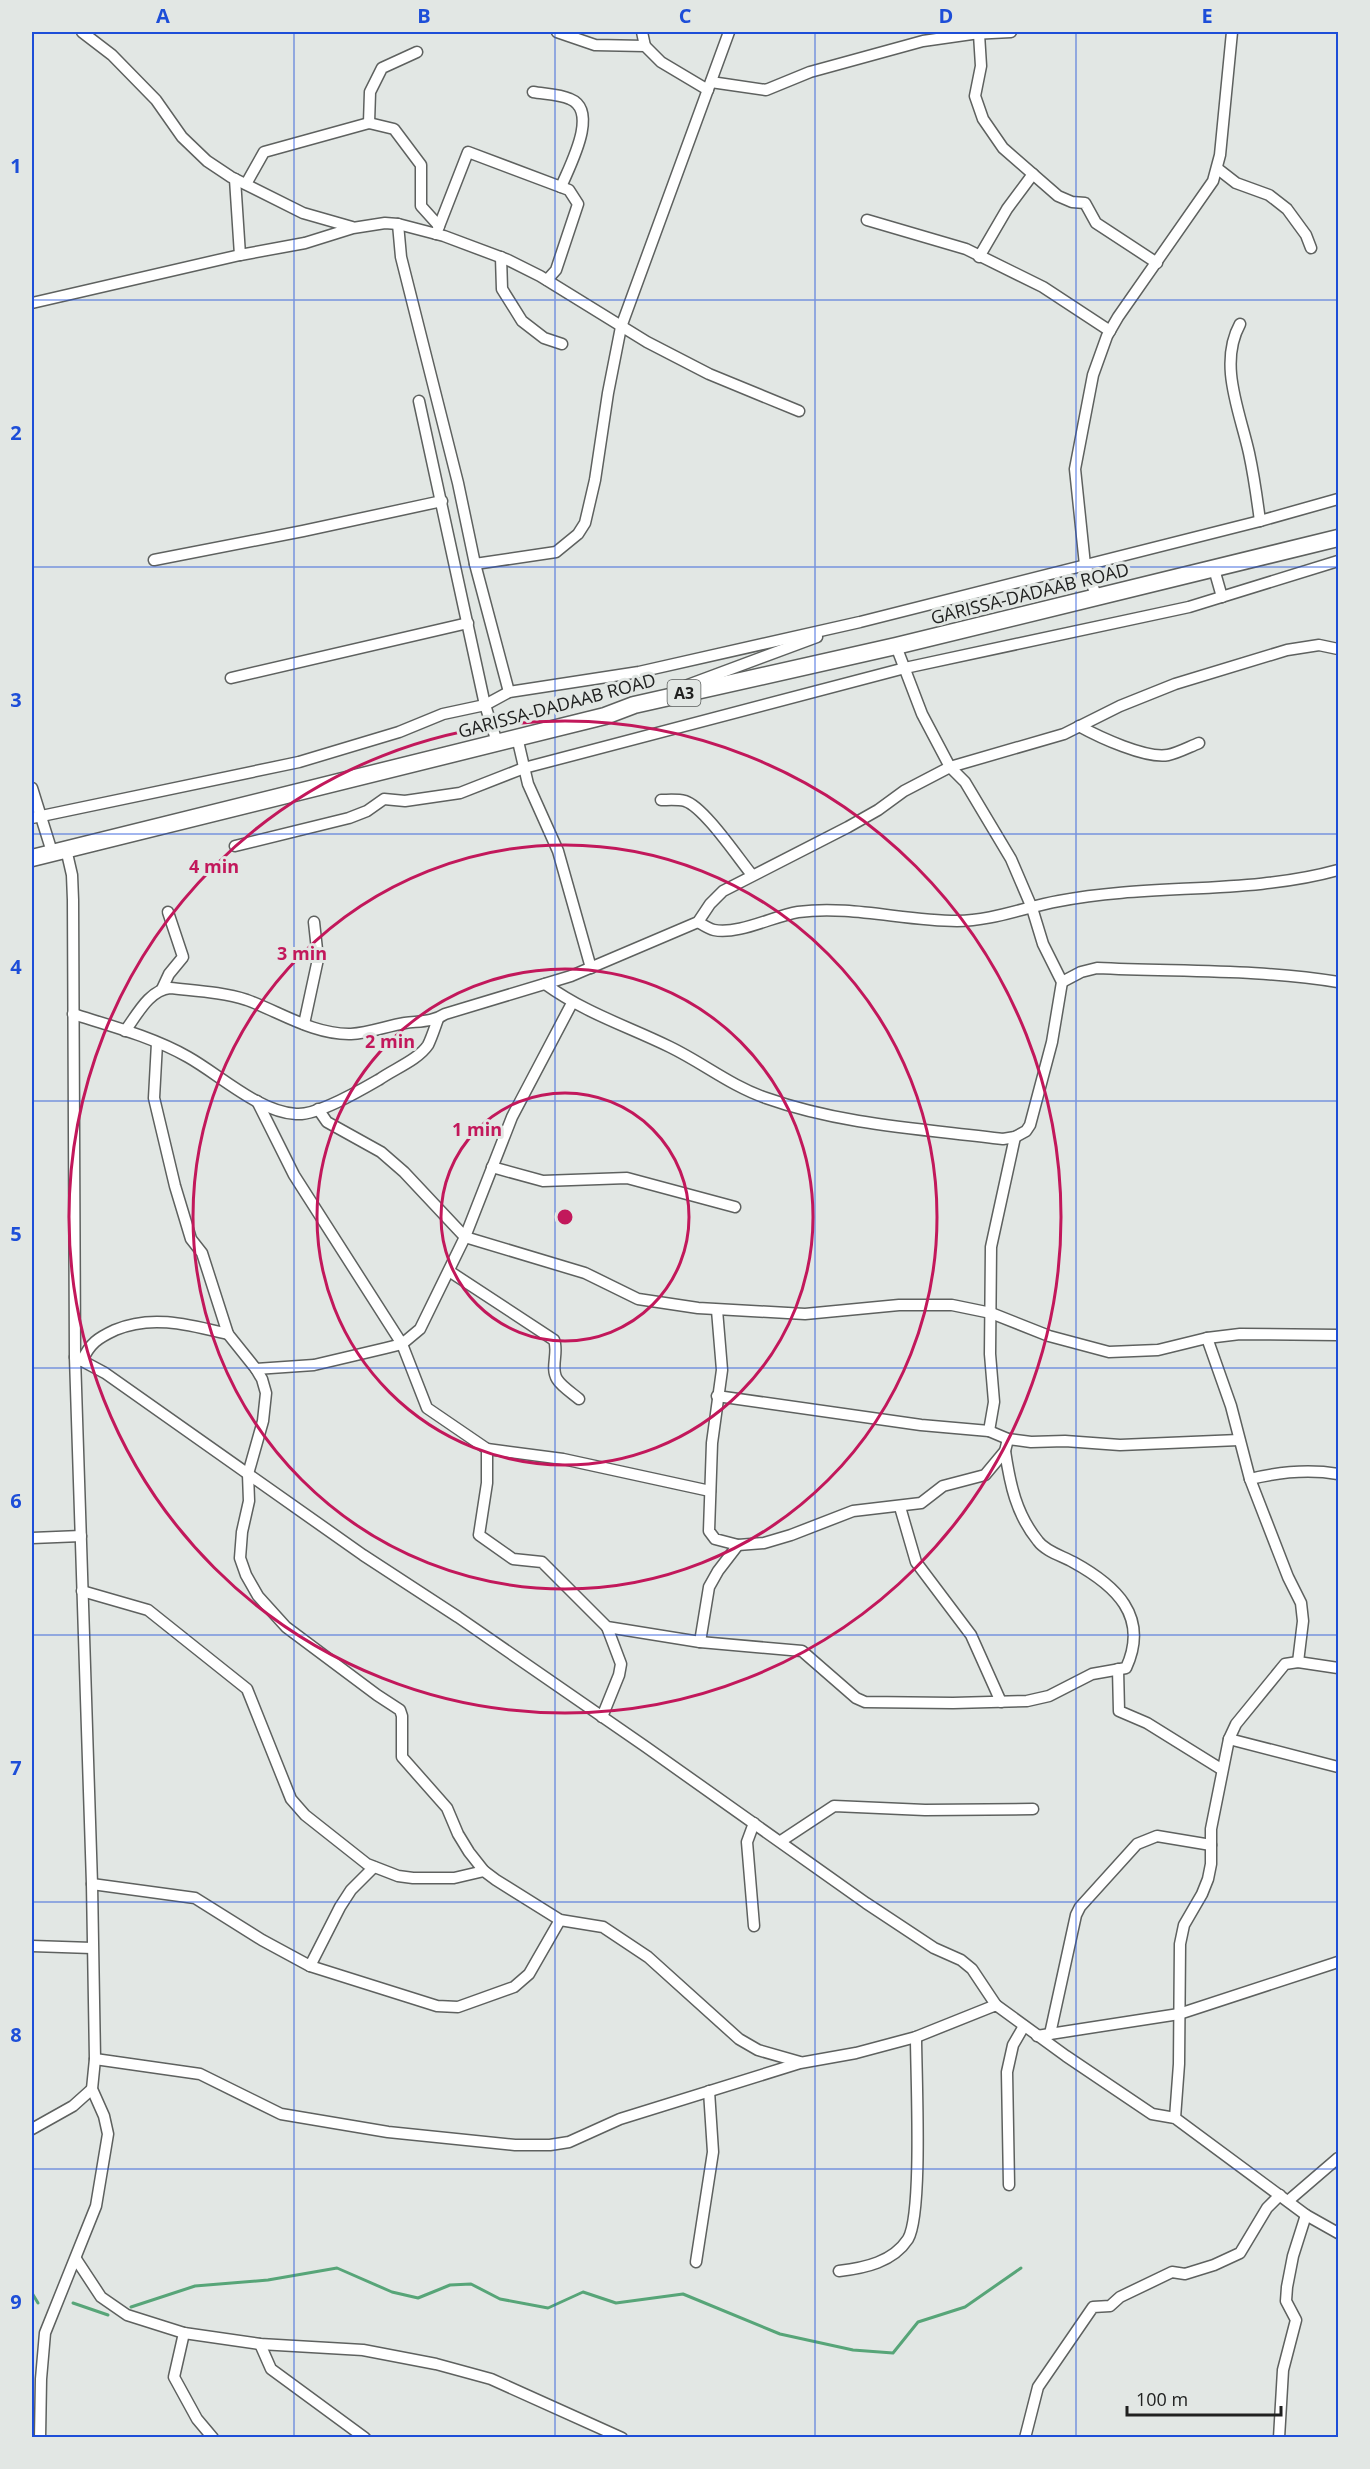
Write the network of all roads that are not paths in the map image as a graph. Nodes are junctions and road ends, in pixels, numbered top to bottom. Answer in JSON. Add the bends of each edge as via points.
{"nodes":[{"id":1,"x":82,"y":32,"type":"edge"},
{"id":2,"x":557,"y":32,"type":"edge"},
{"id":3,"x":642,"y":32,"type":"edge"},
{"id":4,"x":729,"y":32,"type":"edge"},
{"id":5,"x":1011,"y":32,"type":"edge"},
{"id":6,"x":1232,"y":32,"type":"edge"},
{"id":7,"x":954,"y":34,"type":"edge"},
{"id":8,"x":979,"y":34,"type":"junction"},
{"id":9,"x":645,"y":46,"type":"junction"},
{"id":10,"x":417,"y":52,"type":"dead end"},
{"id":11,"x":710,"y":86,"type":"junction"},
{"id":12,"x":533,"y":92,"type":"dead end"},
{"id":13,"x":369,"y":123,"type":"junction"},
{"id":14,"x":1218,"y":169,"type":"junction"},
{"id":15,"x":1033,"y":174,"type":"junction"},
{"id":16,"x":235,"y":179,"type":"junction"},
{"id":17,"x":246,"y":184,"type":"junction"},
{"id":18,"x":561,"y":187,"type":"junction"},
{"id":19,"x":867,"y":220,"type":"dead end"},
{"id":20,"x":398,"y":224,"type":"junction"},
{"id":21,"x":353,"y":228,"type":"junction"},
{"id":22,"x":437,"y":230,"type":"junction"},
{"id":23,"x":1311,"y":248,"type":"dead end"},
{"id":24,"x":240,"y":255,"type":"junction"},
{"id":25,"x":979,"y":256,"type":"junction"},
{"id":26,"x":501,"y":257,"type":"junction"},
{"id":27,"x":1157,"y":263,"type":"junction"},
{"id":28,"x":547,"y":280,"type":"junction"},
{"id":29,"x":32,"y":303,"type":"edge"},
{"id":30,"x":1240,"y":324,"type":"dead end"},
{"id":31,"x":621,"y":327,"type":"junction"},
{"id":32,"x":1110,"y":331,"type":"junction"},
{"id":33,"x":562,"y":344,"type":"dead end"},
{"id":34,"x":419,"y":401,"type":"dead end"},
{"id":35,"x":799,"y":411,"type":"dead end"},
{"id":36,"x":1338,"y":499,"type":"edge"},
{"id":37,"x":441,"y":501,"type":"junction"},
{"id":38,"x":1260,"y":522,"type":"junction"},
{"id":39,"x":1338,"y":538,"type":"edge"},
{"id":40,"x":154,"y":560,"type":"dead end"},
{"id":41,"x":1338,"y":561,"type":"edge"},
{"id":42,"x":475,"y":564,"type":"junction"},
{"id":43,"x":1084,"y":565,"type":"junction"},
{"id":44,"x":1214,"y":569,"type":"junction"},
{"id":45,"x":1222,"y":597,"type":"junction"},
{"id":46,"x":1097,"y":598,"type":"junction"},
{"id":47,"x":860,"y":622,"type":"junction"},
{"id":48,"x":468,"y":624,"type":"junction"},
{"id":49,"x":896,"y":646,"type":"junction"},
{"id":50,"x":1338,"y":649,"type":"edge"},
{"id":51,"x":905,"y":668,"type":"junction"},
{"id":52,"x":231,"y":678,"type":"dead end"},
{"id":53,"x":509,"y":692,"type":"junction"},
{"id":54,"x":485,"y":705,"type":"junction"},
{"id":55,"x":633,"y":705,"type":"junction"},
{"id":56,"x":1079,"y":726,"type":"junction"},
{"id":57,"x":516,"y":737,"type":"junction"},
{"id":58,"x":497,"y":742,"type":"junction"},
{"id":59,"x":1199,"y":743,"type":"dead end"},
{"id":60,"x":950,"y":767,"type":"junction"},
{"id":61,"x":524,"y":768,"type":"junction"},
{"id":62,"x":32,"y":789,"type":"edge"},
{"id":63,"x":661,"y":800,"type":"dead end"},
{"id":64,"x":37,"y":817,"type":"edge"},
{"id":65,"x":235,"y":846,"type":"dead end"},
{"id":66,"x":59,"y":851,"type":"junction"},
{"id":67,"x":32,"y":858,"type":"edge"},
{"id":68,"x":1338,"y":870,"type":"edge"},
{"id":69,"x":752,"y":875,"type":"junction"},
{"id":70,"x":1032,"y":908,"type":"junction"},
{"id":71,"x":168,"y":912,"type":"dead end"},
{"id":72,"x":314,"y":922,"type":"dead end"},
{"id":73,"x":698,"y":922,"type":"junction"},
{"id":74,"x":591,"y":968,"type":"junction"},
{"id":75,"x":1062,"y":982,"type":"junction"},
{"id":76,"x":1338,"y":982,"type":"edge"},
{"id":77,"x":545,"y":984,"type":"junction"},
{"id":78,"x":162,"y":988,"type":"junction"},
{"id":79,"x":572,"y":1003,"type":"junction"},
{"id":80,"x":73,"y":1014,"type":"junction"},
{"id":81,"x":438,"y":1019,"type":"junction"},
{"id":82,"x":304,"y":1024,"type":"junction"},
{"id":83,"x":125,"y":1030,"type":"junction"},
{"id":84,"x":157,"y":1043,"type":"junction"},
{"id":85,"x":257,"y":1101,"type":"junction"},
{"id":86,"x":318,"y":1109,"type":"junction"},
{"id":87,"x":1015,"y":1137,"type":"junction"},
{"id":88,"x":492,"y":1167,"type":"junction"},
{"id":89,"x":735,"y":1207,"type":"dead end"},
{"id":90,"x":465,"y":1237,"type":"junction"},
{"id":91,"x":449,"y":1271,"type":"junction"},
{"id":92,"x":717,"y":1310,"type":"junction"},
{"id":93,"x":991,"y":1313,"type":"junction"},
{"id":94,"x":228,"y":1334,"type":"junction"},
{"id":95,"x":1338,"y":1335,"type":"edge"},
{"id":96,"x":1207,"y":1338,"type":"junction"},
{"id":97,"x":402,"y":1344,"type":"junction"},
{"id":98,"x":79,"y":1359,"type":"junction"},
{"id":99,"x":256,"y":1369,"type":"junction"},
{"id":100,"x":717,"y":1396,"type":"junction"},
{"id":101,"x":579,"y":1399,"type":"dead end"},
{"id":102,"x":989,"y":1431,"type":"junction"},
{"id":103,"x":1008,"y":1439,"type":"junction"},
{"id":104,"x":1239,"y":1440,"type":"junction"},
{"id":105,"x":487,"y":1449,"type":"junction"},
{"id":106,"x":1005,"y":1451,"type":"junction"},
{"id":107,"x":248,"y":1474,"type":"junction"},
{"id":108,"x":1338,"y":1474,"type":"edge"},
{"id":109,"x":1250,"y":1479,"type":"junction"},
{"id":110,"x":710,"y":1491,"type":"junction"},
{"id":111,"x":900,"y":1507,"type":"junction"},
{"id":112,"x":81,"y":1536,"type":"junction"},
{"id":113,"x":32,"y":1538,"type":"edge"},
{"id":114,"x":738,"y":1545,"type":"junction"},
{"id":115,"x":82,"y":1591,"type":"junction"},
{"id":116,"x":607,"y":1627,"type":"junction"},
{"id":117,"x":700,"y":1642,"type":"junction"},
{"id":118,"x":1298,"y":1662,"type":"junction"},
{"id":119,"x":1338,"y":1668,"type":"edge"},
{"id":120,"x":1118,"y":1669,"type":"junction"},
{"id":121,"x":1001,"y":1702,"type":"junction"},
{"id":122,"x":602,"y":1717,"type":"junction"},
{"id":123,"x":1229,"y":1739,"type":"junction"},
{"id":124,"x":1338,"y":1767,"type":"edge"},
{"id":125,"x":1221,"y":1770,"type":"junction"},
{"id":126,"x":1034,"y":1809,"type":"dead end"},
{"id":127,"x":754,"y":1823,"type":"junction"},
{"id":128,"x":781,"y":1841,"type":"junction"},
{"id":129,"x":1211,"y":1845,"type":"junction"},
{"id":130,"x":374,"y":1868,"type":"junction"},
{"id":131,"x":484,"y":1871,"type":"junction"},
{"id":132,"x":92,"y":1884,"type":"junction"},
{"id":133,"x":560,"y":1920,"type":"junction"},
{"id":134,"x":754,"y":1926,"type":"dead end"},
{"id":135,"x":32,"y":1946,"type":"edge"},
{"id":136,"x":92,"y":1948,"type":"junction"},
{"id":137,"x":1338,"y":1962,"type":"edge"},
{"id":138,"x":310,"y":1966,"type":"junction"},
{"id":139,"x":996,"y":2005,"type":"junction"},
{"id":140,"x":1179,"y":2014,"type":"junction"},
{"id":141,"x":1024,"y":2026,"type":"junction"},
{"id":142,"x":1050,"y":2034,"type":"junction"},
{"id":143,"x":1037,"y":2036,"type":"junction"},
{"id":144,"x":916,"y":2037,"type":"junction"},
{"id":145,"x":95,"y":2059,"type":"junction"},
{"id":146,"x":800,"y":2062,"type":"junction"},
{"id":147,"x":92,"y":2090,"type":"junction"},
{"id":148,"x":709,"y":2091,"type":"junction"},
{"id":149,"x":1175,"y":2118,"type":"junction"},
{"id":150,"x":32,"y":2129,"type":"edge"},
{"id":151,"x":1338,"y":2158,"type":"edge"},
{"id":152,"x":1009,"y":2185,"type":"dead end"},
{"id":153,"x":1284,"y":2198,"type":"junction"},
{"id":154,"x":1306,"y":2215,"type":"junction"},
{"id":155,"x":1338,"y":2233,"type":"edge"},
{"id":156,"x":76,"y":2259,"type":"junction"},
{"id":157,"x":696,"y":2262,"type":"dead end"},
{"id":158,"x":840,"y":2271,"type":"dead end"},
{"id":159,"x":184,"y":2333,"type":"junction"},
{"id":160,"x":260,"y":2344,"type":"junction"},
{"id":161,"x":40,"y":2438,"type":"edge"},
{"id":162,"x":213,"y":2438,"type":"edge"},
{"id":163,"x":365,"y":2438,"type":"edge"},
{"id":164,"x":622,"y":2438,"type":"edge"},
{"id":165,"x":1025,"y":2438,"type":"edge"},
{"id":166,"x":1279,"y":2438,"type":"edge"}],
"edges":[{"from":1,"to":16,"type":"street","via":[[112,55],[156,100],[182,137],[207,161]]},
{"from":2,"to":9,"type":"street","via":[[595,45]]},
{"from":3,"to":9,"type":"street"},
{"from":4,"to":11,"type":"street"},
{"from":5,"to":8,"type":"street"},
{"from":6,"to":14,"type":"street"},
{"from":7,"to":8,"type":"street"},
{"from":7,"to":11,"type":"street","via":[[810,72],[766,90]]},
{"from":8,"to":15,"type":"street","via":[[981,66],[975,96],[983,119],[1003,148]]},
{"from":9,"to":11,"type":"street","via":[[661,62]]},
{"from":10,"to":13,"type":"street","via":[[382,68],[370,92]]},
{"from":11,"to":31,"type":"street"},
{"from":12,"to":18,"type":"street","via":[[571,99],[581,108],[584,127]]},
{"from":13,"to":17,"type":"street","via":[[264,152]]},
{"from":13,"to":22,"type":"street","via":[[393,129],[422,165],[421,206]]},
{"from":14,"to":23,"type":"street","via":[[1236,183],[1269,195],[1287,209]]},
{"from":14,"to":27,"type":"street"},
{"from":15,"to":25,"type":"street","via":[[1007,208]]},
{"from":15,"to":27,"type":"street","via":[[1058,196],[1085,203],[1096,223]]},
{"from":16,"to":17,"type":"street"},
{"from":16,"to":24,"type":"street"},
{"from":17,"to":21,"type":"street","via":[[303,213]]},
{"from":18,"to":22,"type":"street","via":[[468,152]]},
{"from":18,"to":28,"type":"street","via":[[569,190],[578,204],[556,270]]},
{"from":19,"to":25,"type":"street","via":[[947,242]]},
{"from":20,"to":21,"type":"street"},
{"from":20,"to":22,"type":"street"},
{"from":20,"to":42,"type":"street","via":[[401,257]]},
{"from":21,"to":24,"type":"street","via":[[305,243]]},
{"from":22,"to":26,"type":"street"},
{"from":24,"to":29,"type":"street"},
{"from":25,"to":32,"type":"street","via":[[1043,286]]},
{"from":26,"to":28,"type":"street"},
{"from":26,"to":33,"type":"street","via":[[502,289],[522,321],[544,338]]},
{"from":27,"to":32,"type":"street"},
{"from":28,"to":31,"type":"street"},
{"from":30,"to":38,"type":"street","via":[[1230,349],[1231,366],[1256,482]]},
{"from":31,"to":35,"type":"street","via":[[709,374]]},
{"from":31,"to":42,"type":"street","via":[[595,480],[585,522],[578,534],[556,552]]},
{"from":32,"to":43,"type":"street","via":[[1093,375],[1075,469]]},
{"from":34,"to":37,"type":"street"},
{"from":36,"to":38,"type":"street"},
{"from":37,"to":40,"type":"street"},
{"from":37,"to":48,"type":"street"},
{"from":38,"to":43,"type":"street"},
{"from":39,"to":44,"type":"highway","name":"GARISSA-DADAAB ROAD","number":"A3"},
{"from":41,"to":45,"type":"street"},
{"from":42,"to":53,"type":"street"},
{"from":43,"to":46,"type":"street"},
{"from":43,"to":47,"type":"street"},
{"from":44,"to":45,"type":"street"},
{"from":44,"to":46,"type":"highway","name":"GARISSA-DADAAB ROAD","number":"A3"},
{"from":45,"to":51,"type":"street"},
{"from":46,"to":49,"type":"highway","name":"GARISSA-DADAAB ROAD","number":"A3"},
{"from":47,"to":53,"type":"street","via":[[639,672]]},
{"from":47,"to":55,"type":"street"},
{"from":48,"to":52,"type":"street"},
{"from":48,"to":54,"type":"street"},
{"from":49,"to":51,"type":"street"},
{"from":49,"to":55,"type":"highway","name":"GARISSA-DADAAB ROAD","number":"A3"},
{"from":50,"to":56,"type":"street","via":[[1319,645],[1287,650],[1175,684]]},
{"from":51,"to":60,"type":"street","via":[[922,714]]},
{"from":51,"to":61,"type":"street"},
{"from":53,"to":54,"type":"street"},
{"from":54,"to":58,"type":"street"},
{"from":54,"to":64,"type":"street","via":[[443,714],[399,732],[299,762]]},
{"from":55,"to":57,"type":"highway","name":"GARISSA-DADAAB ROAD","number":"A3","via":[[605,716]]},
{"from":56,"to":59,"type":"street","via":[[1131,750],[1167,756]]},
{"from":56,"to":60,"type":"street","via":[[1064,734]]},
{"from":57,"to":58,"type":"highway","name":"GARISSA-DADAAB ROAD","number":"A3"},
{"from":57,"to":61,"type":"street"},
{"from":58,"to":66,"type":"highway","name":"GARISSA-DADAAB ROAD","number":"A3"},
{"from":60,"to":69,"type":"street","via":[[904,790],[848,827]]},
{"from":60,"to":70,"type":"street","via":[[984,812],[1011,859]]},
{"from":61,"to":65,"type":"street","via":[[460,793],[405,801],[384,799],[349,818]]},
{"from":61,"to":74,"type":"street","via":[[558,851]]},
{"from":62,"to":64,"type":"street"},
{"from":63,"to":69,"type":"street","via":[[684,801],[696,808]]},
{"from":64,"to":66,"type":"street"},
{"from":66,"to":67,"type":"highway","name":"GARISSA-DADAAB ROAD","number":"A3"},
{"from":66,"to":80,"type":"street","via":[[72,875]]},
{"from":68,"to":70,"type":"street","via":[[1260,883],[1058,901]]},
{"from":69,"to":73,"type":"street","via":[[723,891]]},
{"from":70,"to":73,"type":"street","via":[[958,921],[839,910],[798,912],[728,930],[714,930]]},
{"from":70,"to":75,"type":"street","via":[[1043,944]]},
{"from":71,"to":78,"type":"street","via":[[183,957]]},
{"from":72,"to":82,"type":"street","via":[[318,959]]},
{"from":73,"to":74,"type":"street"},
{"from":74,"to":77,"type":"street"},
{"from":75,"to":76,"type":"street","via":[[1098,968],[1253,971]]},
{"from":75,"to":87,"type":"street","via":[[1034,1114],[1026,1131]]},
{"from":77,"to":79,"type":"street"},
{"from":77,"to":81,"type":"street"},
{"from":78,"to":82,"type":"street","via":[[224,994]]},
{"from":78,"to":83,"type":"street"},
{"from":79,"to":87,"type":"street","via":[[670,1047],[737,1086],[804,1110],[881,1124],[1003,1139]]},
{"from":79,"to":88,"type":"street","via":[[516,1107]]},
{"from":80,"to":83,"type":"street"},
{"from":80,"to":98,"type":"street"},
{"from":81,"to":82,"type":"street","via":[[351,1034]]},
{"from":81,"to":86,"type":"street","via":[[424,1050],[366,1087]]},
{"from":83,"to":84,"type":"street"},
{"from":84,"to":85,"type":"street","via":[[187,1056]]},
{"from":84,"to":94,"type":"street","via":[[154,1098],[161,1132],[191,1239],[202,1253]]},
{"from":85,"to":86,"type":"street","via":[[298,1115]]},
{"from":85,"to":97,"type":"street","via":[[294,1175]]},
{"from":86,"to":90,"type":"street","via":[[327,1122],[381,1152],[404,1172]]},
{"from":87,"to":93,"type":"street","via":[[991,1247]]},
{"from":88,"to":89,"type":"street","via":[[543,1182],[627,1178]]},
{"from":88,"to":90,"type":"street"},
{"from":90,"to":91,"type":"street"},
{"from":90,"to":92,"type":"street","via":[[585,1273],[638,1299]]},
{"from":91,"to":97,"type":"street","via":[[425,1323]]},
{"from":91,"to":101,"type":"street","via":[[554,1340],[555,1374]]},
{"from":92,"to":93,"type":"street","via":[[825,1314],[916,1304],[952,1305]]},
{"from":92,"to":100,"type":"street","via":[[722,1370]]},
{"from":93,"to":96,"type":"street","via":[[1048,1336],[1109,1352],[1158,1350]]},
{"from":93,"to":102,"type":"street","via":[[994,1402]]},
{"from":94,"to":98,"type":"street","via":[[171,1322],[131,1323],[93,1341]]},
{"from":94,"to":99,"type":"street"},
{"from":95,"to":96,"type":"street","via":[[1240,1334]]},
{"from":96,"to":104,"type":"street"},
{"from":97,"to":99,"type":"street","via":[[314,1365]]},
{"from":97,"to":105,"type":"street","via":[[427,1408]]},
{"from":98,"to":107,"type":"street","via":[[105,1373]]},
{"from":98,"to":112,"type":"street"},
{"from":99,"to":107,"type":"street","via":[[266,1393],[263,1421]]},
{"from":100,"to":102,"type":"street"},
{"from":100,"to":110,"type":"street"},
{"from":102,"to":103,"type":"street"},
{"from":103,"to":104,"type":"street","via":[[1120,1445]]},
{"from":103,"to":106,"type":"street"},
{"from":104,"to":109,"type":"street"},
{"from":105,"to":110,"type":"street","via":[[563,1459]]},
{"from":105,"to":116,"type":"street","via":[[487,1483],[479,1535],[513,1559],[542,1562]]},
{"from":106,"to":111,"type":"street","via":[[981,1477],[943,1486],[921,1503]]},
{"from":106,"to":120,"type":"street","via":[[1015,1500],[1038,1541],[1098,1576],[1130,1611],[1131,1654],[1126,1668]]},
{"from":107,"to":122,"type":"street"},
{"from":107,"to":131,"type":"street","via":[[249,1501],[240,1558],[258,1596],[286,1627],[400,1710],[402,1757],[447,1808],[458,1834]]},
{"from":108,"to":109,"type":"street","via":[[1274,1473]]},
{"from":109,"to":118,"type":"street","via":[[1301,1603]]},
{"from":110,"to":114,"type":"street","via":[[709,1531],[714,1539]]},
{"from":111,"to":114,"type":"street","via":[[853,1511],[764,1543]]},
{"from":111,"to":121,"type":"street","via":[[916,1562],[971,1635]]},
{"from":112,"to":113,"type":"street"},
{"from":112,"to":115,"type":"street"},
{"from":114,"to":117,"type":"street","via":[[710,1587]]},
{"from":115,"to":130,"type":"street","via":[[148,1610],[247,1689],[291,1799],[305,1815]]},
{"from":115,"to":132,"type":"street"},
{"from":116,"to":117,"type":"street"},
{"from":116,"to":122,"type":"street","via":[[621,1664]]},
{"from":117,"to":121,"type":"street","via":[[805,1652],[865,1702]]},
{"from":118,"to":119,"type":"street"},
{"from":118,"to":123,"type":"street","via":[[1285,1664],[1236,1724]]},
{"from":120,"to":121,"type":"street","via":[[1092,1674],[1049,1696]]},
{"from":120,"to":125,"type":"street","via":[[1119,1712],[1148,1723]]},
{"from":122,"to":127,"type":"street"},
{"from":123,"to":124,"type":"street"},
{"from":123,"to":125,"type":"street"},
{"from":125,"to":129,"type":"street"},
{"from":126,"to":128,"type":"street","via":[[834,1806]]},
{"from":127,"to":128,"type":"street"},
{"from":127,"to":134,"type":"street","via":[[747,1842]]},
{"from":128,"to":139,"type":"street","via":[[934,1948],[961,1960],[972,1969]]},
{"from":129,"to":140,"type":"street","via":[[1208,1879],[1184,1925],[1180,1944]]},
{"from":129,"to":142,"type":"street","via":[[1157,1836],[1137,1844],[1080,1906]]},
{"from":130,"to":131,"type":"street","via":[[398,1876],[446,1879]]},
{"from":130,"to":138,"type":"street","via":[[351,1890]]},
{"from":131,"to":133,"type":"street"},
{"from":132,"to":136,"type":"street"},
{"from":132,"to":138,"type":"street","via":[[195,1898]]},
{"from":133,"to":138,"type":"street","via":[[529,1974],[514,1987],[458,2007],[437,2006]]},
{"from":133,"to":146,"type":"street","via":[[603,1927],[648,1957],[739,2039],[758,2050]]},
{"from":135,"to":136,"type":"street"},
{"from":136,"to":145,"type":"street"},
{"from":137,"to":140,"type":"street"},
{"from":139,"to":141,"type":"street"},
{"from":139,"to":144,"type":"street"},
{"from":140,"to":142,"type":"street"},
{"from":140,"to":149,"type":"street"},
{"from":141,"to":143,"type":"street"},
{"from":141,"to":152,"type":"street","via":[[1013,2045],[1007,2072]]},
{"from":142,"to":143,"type":"street"},
{"from":143,"to":149,"type":"street","via":[[1152,2114]]},
{"from":144,"to":146,"type":"street","via":[[856,2053]]},
{"from":144,"to":158,"type":"street","via":[[917,2169],[909,2238],[882,2261],[867,2268]]},
{"from":145,"to":147,"type":"street"},
{"from":145,"to":148,"type":"street","via":[[200,2074],[281,2114],[387,2132],[515,2145],[569,2142]]},
{"from":146,"to":148,"type":"street"},
{"from":147,"to":150,"type":"street","via":[[73,2106]]},
{"from":147,"to":156,"type":"street","via":[[108,2133],[106,2157],[96,2206]]},
{"from":148,"to":157,"type":"street","via":[[713,2152]]},
{"from":149,"to":153,"type":"street"},
{"from":151,"to":153,"type":"street"},
{"from":153,"to":154,"type":"street"},
{"from":153,"to":165,"type":"street","via":[[1267,2208],[1240,2253],[1185,2274],[1172,2272],[1120,2297],[1110,2306],[1093,2307],[1038,2387]]},
{"from":154,"to":155,"type":"street"},
{"from":154,"to":166,"type":"street","via":[[1287,2287],[1287,2301],[1296,2320],[1283,2370]]},
{"from":156,"to":159,"type":"street","via":[[101,2297],[127,2315]]},
{"from":156,"to":161,"type":"street","via":[[45,2333]]},
{"from":159,"to":160,"type":"street"},
{"from":159,"to":162,"type":"street","via":[[174,2377],[197,2419]]},
{"from":160,"to":163,"type":"street","via":[[271,2369]]},
{"from":160,"to":164,"type":"street","via":[[363,2350],[436,2364],[503,2384]]}]}
